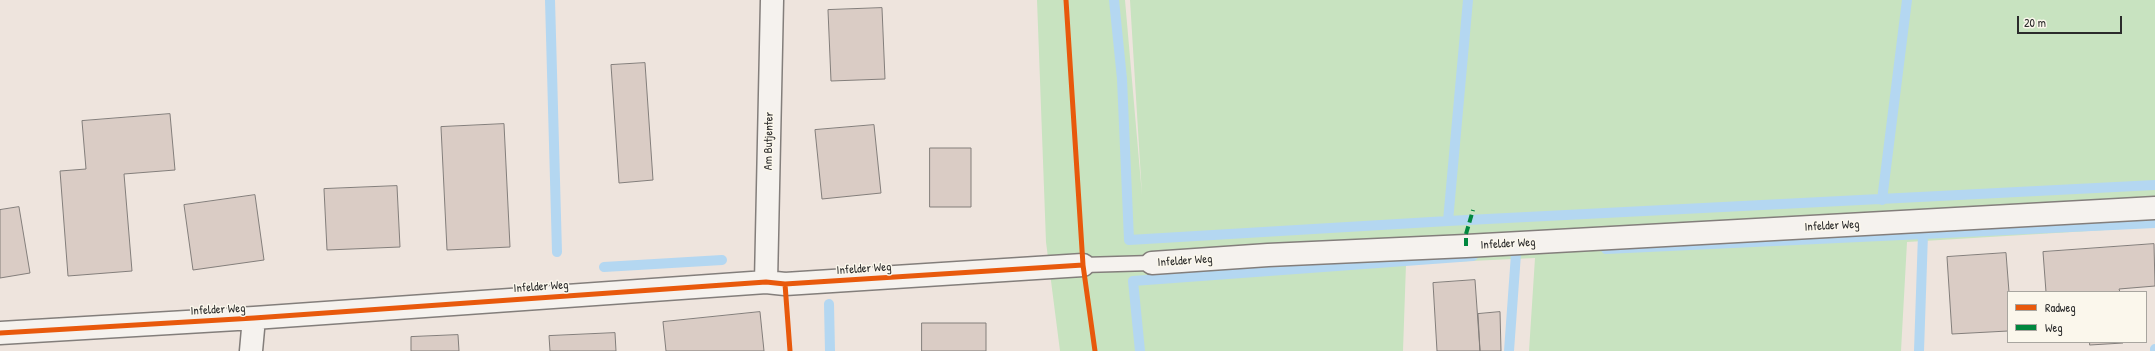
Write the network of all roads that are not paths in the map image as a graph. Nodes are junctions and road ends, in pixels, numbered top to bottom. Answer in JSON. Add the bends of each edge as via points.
{"nodes":[{"id":1,"x":772,"y":0,"type":"edge"},
{"id":2,"x":2155,"y":208,"type":"edge"},
{"id":3,"x":1152,"y":263,"type":"joint"},
{"id":4,"x":1083,"y":265,"type":"joint"},
{"id":5,"x":766,"y":282,"type":"junction"},
{"id":6,"x":254,"y":318,"type":"junction"},
{"id":7,"x":0,"y":333,"type":"edge"},
{"id":8,"x":251,"y":351,"type":"edge"}],
"edges":[{"from":1,"to":5,"type":"street","name":"Am Butjenter"},
{"from":2,"to":3,"type":"street","name":"Infelder Weg"},
{"from":3,"to":4,"type":"lane","name":"Infelder Weg"},
{"from":4,"to":5,"type":"street","name":"Infelder Weg","via":[[785,284]]},
{"from":5,"to":6,"type":"street","name":"Infelder Weg"},
{"from":6,"to":7,"type":"street","name":"Infelder Weg"},
{"from":6,"to":8,"type":"street"}]}
